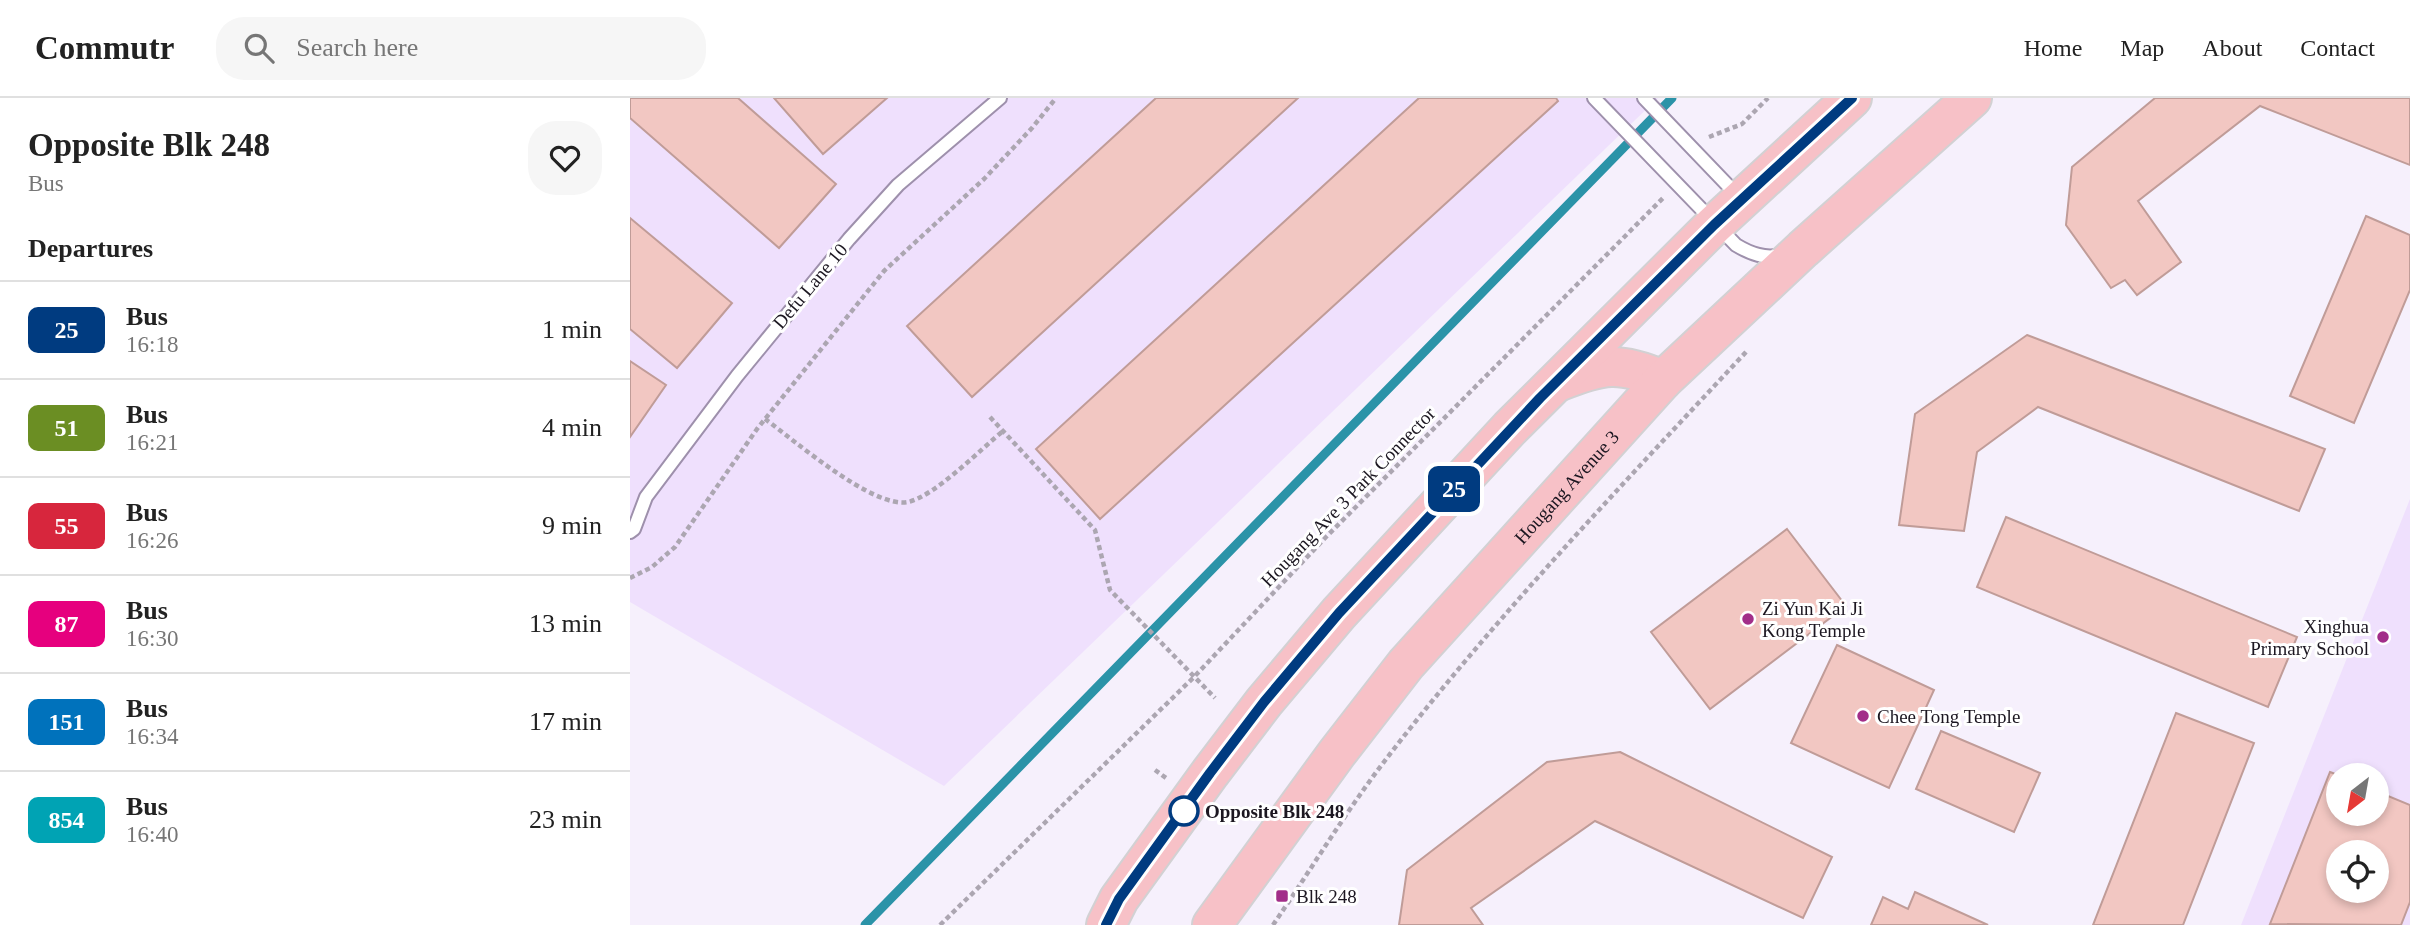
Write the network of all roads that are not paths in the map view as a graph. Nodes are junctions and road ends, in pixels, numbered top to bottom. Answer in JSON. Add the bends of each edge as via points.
{"nodes":[{"id":1,"x":1000,"y":98,"type":"edge"},
{"id":2,"x":1594,"y":98,"type":"edge"},
{"id":3,"x":1644,"y":98,"type":"edge"},
{"id":4,"x":1852,"y":98,"type":"edge"},
{"id":5,"x":1972,"y":98,"type":"edge"},
{"id":6,"x":1728,"y":212,"type":"junction"},
{"id":7,"x":1803,"y":249,"type":"junction"},
{"id":8,"x":1663,"y":380,"type":"junction"},
{"id":9,"x":1555,"y":384,"type":"junction"},
{"id":10,"x":646,"y":497,"type":"junction"},
{"id":11,"x":630,"y":503,"type":"edge"},
{"id":12,"x":630,"y":532,"type":"edge"},
{"id":13,"x":1106,"y":925,"type":"edge"},
{"id":14,"x":1212,"y":925,"type":"edge"}],
"edges":[{"from":1,"to":10,"type":"lane","name":"Defu Lane 10","via":[[898,185],[849,239]]},
{"from":2,"to":6,"type":"lane","via":[[1665,171]]},
{"from":3,"to":6,"type":"lane","via":[[1688,144]]},
{"from":4,"to":6,"type":"highway"},
{"from":5,"to":7,"type":"highway","name":"Hougang Avenue 3"},
{"from":6,"to":7,"type":"lane","via":[[1736,245],[1752,255],[1773,257]]},
{"from":6,"to":9,"type":"highway"},
{"from":7,"to":8,"type":"highway","name":"Hougang Avenue 3"},
{"from":8,"to":9,"type":"highway","via":[[1618,366],[1590,370]]},
{"from":8,"to":14,"type":"highway","name":"Hougang Avenue 3","via":[[1406,664]]},
{"from":9,"to":13,"type":"highway","via":[[1339,613],[1264,702],[1119,899]]},
{"from":10,"to":11,"type":"lane"},
{"from":10,"to":12,"type":"lane","name":"Defu Lane 10"}]}
